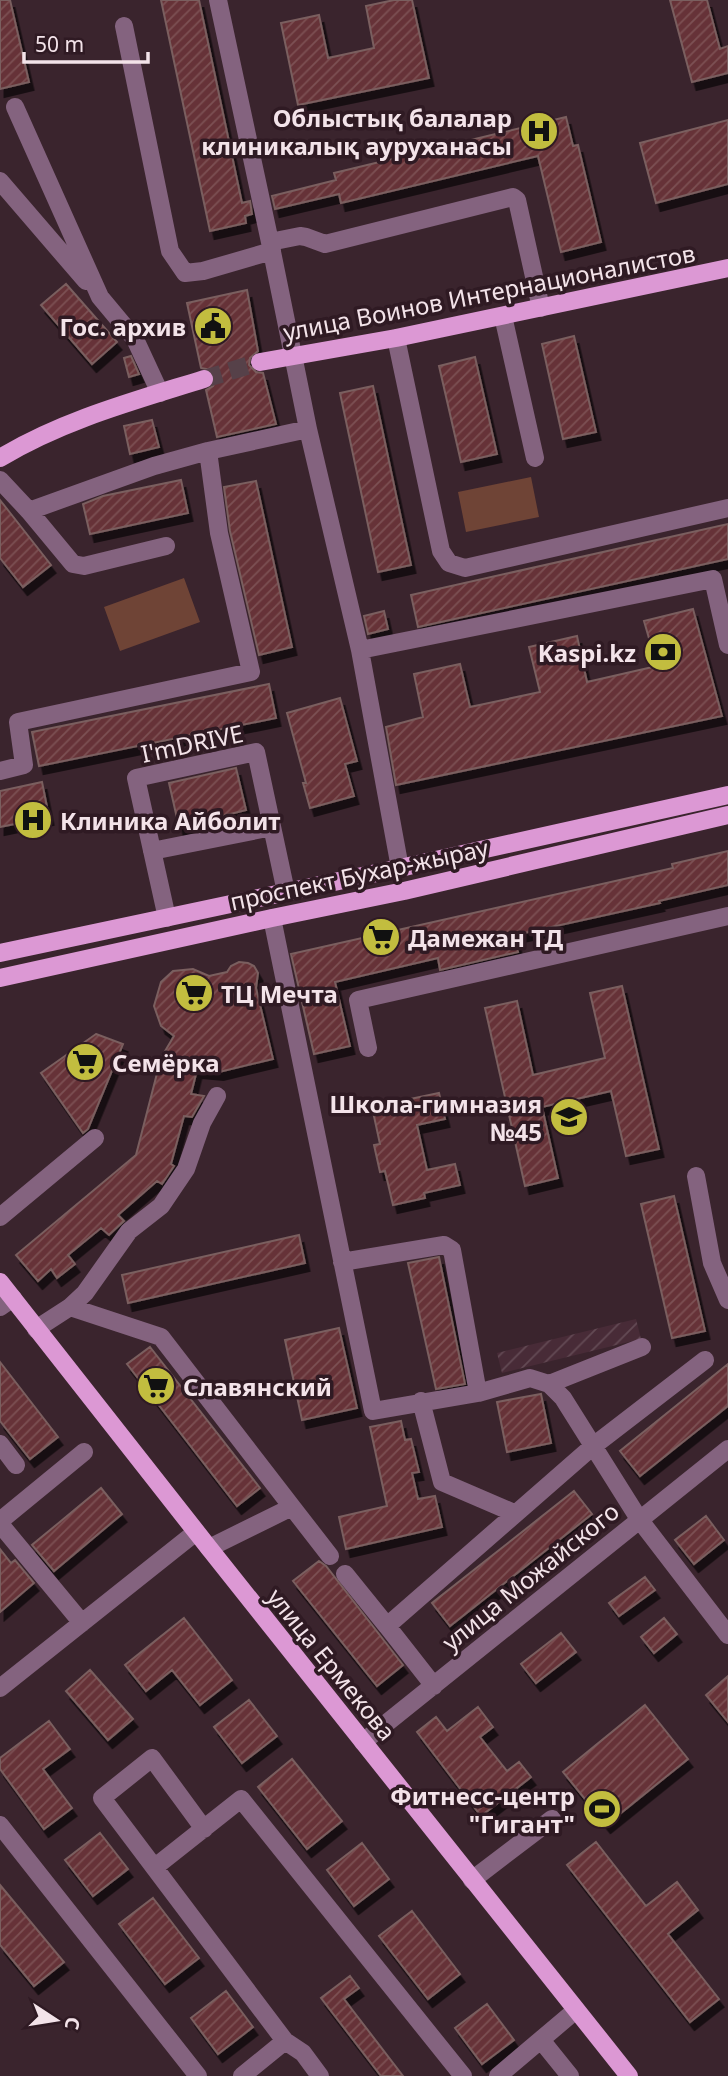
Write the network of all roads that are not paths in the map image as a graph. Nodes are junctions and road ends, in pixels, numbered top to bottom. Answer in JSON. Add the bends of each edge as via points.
{"nodes":[{"id":1,"x":218,"y":0,"type":"edge"},
{"id":2,"x":124,"y":26,"type":"dead end"},
{"id":3,"x":15,"y":107,"type":"dead end"},
{"id":4,"x":0,"y":181,"type":"edge"},
{"id":5,"x":271,"y":247,"type":"junction"},
{"id":6,"x":728,"y":268,"type":"edge"},
{"id":7,"x":100,"y":297,"type":"junction"},
{"id":8,"x":541,"y":308,"type":"junction"},
{"id":9,"x":503,"y":316,"type":"junction"},
{"id":10,"x":396,"y":338,"type":"junction"},
{"id":11,"x":295,"y":356,"type":"junction"},
{"id":12,"x":260,"y":362,"type":"tunnel mouth"},
{"id":13,"x":204,"y":379,"type":"tunnel mouth"},
{"id":14,"x":160,"y":393,"type":"junction"},
{"id":15,"x":308,"y":429,"type":"junction"},
{"id":16,"x":208,"y":451,"type":"junction"},
{"id":17,"x":0,"y":458,"type":"edge"},
{"id":18,"x":535,"y":458,"type":"dead end"},
{"id":19,"x":0,"y":480,"type":"edge"},
{"id":20,"x":728,"y":508,"type":"edge"},
{"id":21,"x":29,"y":511,"type":"junction"},
{"id":22,"x":166,"y":546,"type":"dead end"},
{"id":23,"x":721,"y":577,"type":"edge"},
{"id":24,"x":728,"y":645,"type":"edge"},
{"id":25,"x":360,"y":650,"type":"junction"},
{"id":26,"x":0,"y":771,"type":"edge"},
{"id":27,"x":728,"y":795,"type":"edge"},
{"id":28,"x":728,"y":815,"type":"edge"},
{"id":29,"x":272,"y":827,"type":"junction"},
{"id":30,"x":152,"y":851,"type":"junction"},
{"id":31,"x":400,"y":868,"type":"junction"},
{"id":32,"x":404,"y":891,"type":"junction"},
{"id":33,"x":286,"y":892,"type":"junction"},
{"id":34,"x":728,"y":916,"type":"edge"},
{"id":35,"x":167,"y":918,"type":"junction"},
{"id":36,"x":272,"y":918,"type":"junction"},
{"id":37,"x":0,"y":953,"type":"edge"},
{"id":38,"x":0,"y":978,"type":"edge"},
{"id":39,"x":368,"y":1048,"type":"dead end"},
{"id":40,"x":217,"y":1096,"type":"dead end"},
{"id":41,"x":95,"y":1138,"type":"dead end"},
{"id":42,"x":696,"y":1176,"type":"dead end"},
{"id":43,"x":0,"y":1217,"type":"edge"},
{"id":44,"x":720,"y":1261,"type":"edge"},
{"id":45,"x":342,"y":1262,"type":"junction"},
{"id":46,"x":0,"y":1282,"type":"edge"},
{"id":47,"x":728,"y":1300,"type":"edge"},
{"id":48,"x":6,"y":1303,"type":"edge"},
{"id":49,"x":70,"y":1307,"type":"junction"},
{"id":50,"x":36,"y":1329,"type":"junction"},
{"id":51,"x":642,"y":1347,"type":"dead end"},
{"id":52,"x":705,"y":1360,"type":"dead end"},
{"id":53,"x":549,"y":1384,"type":"junction"},
{"id":54,"x":478,"y":1393,"type":"junction"},
{"id":55,"x":421,"y":1401,"type":"junction"},
{"id":56,"x":0,"y":1444,"type":"edge"},
{"id":57,"x":592,"y":1447,"type":"junction"},
{"id":58,"x":728,"y":1449,"type":"edge"},
{"id":59,"x":84,"y":1452,"type":"dead end"},
{"id":60,"x":16,"y":1465,"type":"dead end"},
{"id":61,"x":292,"y":1507,"type":"junction"},
{"id":62,"x":514,"y":1513,"type":"junction"},
{"id":63,"x":639,"y":1519,"type":"junction"},
{"id":64,"x":0,"y":1523,"type":"edge"},
{"id":65,"x":196,"y":1532,"type":"junction"},
{"id":66,"x":209,"y":1548,"type":"junction"},
{"id":67,"x":330,"y":1556,"type":"dead end"},
{"id":68,"x":345,"y":1574,"type":"dead end"},
{"id":69,"x":82,"y":1623,"type":"junction"},
{"id":70,"x":387,"y":1626,"type":"junction"},
{"id":71,"x":728,"y":1635,"type":"edge"},
{"id":72,"x":434,"y":1686,"type":"junction"},
{"id":73,"x":0,"y":1688,"type":"edge"},
{"id":74,"x":363,"y":1742,"type":"junction"},
{"id":75,"x":552,"y":1819,"type":"dead end"},
{"id":76,"x":0,"y":1825,"type":"edge"},
{"id":77,"x":204,"y":1829,"type":"junction"},
{"id":78,"x":155,"y":1867,"type":"junction"},
{"id":79,"x":472,"y":1880,"type":"junction"},
{"id":80,"x":576,"y":2010,"type":"junction"},
{"id":81,"x":541,"y":2039,"type":"junction"},
{"id":82,"x":285,"y":2042,"type":"junction"},
{"id":83,"x":195,"y":2075,"type":"edge"},
{"id":84,"x":242,"y":2076,"type":"edge"},
{"id":85,"x":320,"y":2076,"type":"edge"},
{"id":86,"x":463,"y":2076,"type":"edge"},
{"id":87,"x":498,"y":2076,"type":"edge"},
{"id":88,"x":570,"y":2076,"type":"edge"},
{"id":89,"x":629,"y":2076,"type":"edge"}],
"edges":[{"from":1,"to":5,"type":"street"},
{"from":2,"to":5,"type":"street","via":[[170,251],[185,272],[203,271]]},
{"from":3,"to":7,"type":"street"},
{"from":4,"to":7,"type":"street"},
{"from":5,"to":8,"type":"street","via":[[300,236],[325,244],[513,197]]},
{"from":5,"to":11,"type":"street"},
{"from":6,"to":8,"type":"main road","name":"улица Воинов Интернационалистов"},
{"from":7,"to":14,"type":"street","via":[[135,339]]},
{"from":8,"to":9,"type":"main road","name":"улица Воинов Интернационалистов"},
{"from":9,"to":10,"type":"main road","name":"улица Воинов Интернационалистов"},
{"from":9,"to":18,"type":"street"},
{"from":10,"to":11,"type":"main road","name":"улица Воинов Интернационалистов"},
{"from":10,"to":20,"type":"street","via":[[441,551],[449,563],[465,568]]},
{"from":11,"to":12,"type":"main road","name":"улица Воинов Интернационалистов"},
{"from":11,"to":15,"type":"street"},
{"from":13,"to":14,"type":"main road"},
{"from":14,"to":17,"type":"main road","via":[[80,418]]},
{"from":15,"to":16,"type":"street"},
{"from":15,"to":25,"type":"street"},
{"from":16,"to":21,"type":"street"},
{"from":16,"to":26,"type":"street","via":[[219,533],[251,672],[18,722],[24,765]]},
{"from":19,"to":21,"type":"street"},
{"from":21,"to":22,"type":"street","via":[[74,564],[84,566]]},
{"from":23,"to":24,"type":"street"},
{"from":23,"to":25,"type":"street"},
{"from":25,"to":31,"type":"street"},
{"from":27,"to":31,"type":"main road","name":"проспект Бухар-жырау"},
{"from":28,"to":32,"type":"main road","name":"проспект Бухар-жырау"},
{"from":29,"to":30,"type":"street"},
{"from":29,"to":30,"type":"street","name":"I'mDRIVE","via":[[256,752],[136,778]]},
{"from":29,"to":33,"type":"street","name":"I'mDRIVE"},
{"from":30,"to":35,"type":"street","name":"I'mDRIVE"},
{"from":31,"to":32,"type":"main road"},
{"from":31,"to":33,"type":"main road","name":"проспект Бухар-жырау"},
{"from":32,"to":36,"type":"main road","name":"проспект Бухар-жырау"},
{"from":33,"to":35,"type":"main road","name":"проспект Бухар-жырау"},
{"from":34,"to":39,"type":"street","via":[[358,1000]]},
{"from":35,"to":37,"type":"main road","name":"проспект Бухар-жырау"},
{"from":36,"to":38,"type":"main road","name":"проспект Бухар-жырау"},
{"from":36,"to":45,"type":"street"},
{"from":40,"to":49,"type":"street","via":[[186,1169],[161,1206],[129,1231]]},
{"from":41,"to":43,"type":"street"},
{"from":42,"to":44,"type":"street"},
{"from":44,"to":47,"type":"street"},
{"from":45,"to":54,"type":"street","via":[[444,1245],[452,1250]]},
{"from":45,"to":55,"type":"street","via":[[373,1411]]},
{"from":46,"to":48,"type":"main road","name":"улица Ермекова"},
{"from":48,"to":50,"type":"main road","name":"улица Ермекова"},
{"from":49,"to":50,"type":"street"},
{"from":49,"to":61,"type":"street","via":[[161,1337]]},
{"from":50,"to":65,"type":"main road","name":"улица Ермекова"},
{"from":51,"to":53,"type":"street"},
{"from":52,"to":57,"type":"street"},
{"from":53,"to":54,"type":"street","via":[[530,1378]]},
{"from":53,"to":57,"type":"street","via":[[563,1398]]},
{"from":54,"to":55,"type":"street"},
{"from":55,"to":62,"type":"street","via":[[442,1482]]},
{"from":56,"to":60,"type":"street"},
{"from":57,"to":62,"type":"street"},
{"from":57,"to":63,"type":"street"},
{"from":58,"to":63,"type":"street","name":"улица Можайского"},
{"from":59,"to":64,"type":"street"},
{"from":61,"to":66,"type":"street"},
{"from":61,"to":67,"type":"street"},
{"from":62,"to":70,"type":"street"},
{"from":63,"to":71,"type":"street"},
{"from":63,"to":72,"type":"street","name":"улица Можайского"},
{"from":64,"to":69,"type":"street"},
{"from":65,"to":66,"type":"main road","name":"улица Ермекова"},
{"from":65,"to":69,"type":"street"},
{"from":66,"to":74,"type":"main road","name":"улица Ермекова"},
{"from":68,"to":70,"type":"street"},
{"from":69,"to":73,"type":"street"},
{"from":70,"to":72,"type":"street"},
{"from":72,"to":74,"type":"street","name":"улица Можайского"},
{"from":74,"to":79,"type":"main road","name":"улица Ермекова"},
{"from":75,"to":79,"type":"street"},
{"from":76,"to":83,"type":"street"},
{"from":77,"to":78,"type":"street"},
{"from":77,"to":78,"type":"street","via":[[152,1758],[102,1798]]},
{"from":77,"to":86,"type":"street","via":[[241,1799]]},
{"from":78,"to":82,"type":"street"},
{"from":79,"to":80,"type":"main road","name":"улица Ермекова"},
{"from":80,"to":81,"type":"street"},
{"from":80,"to":89,"type":"main road","name":"улица Ермекова"},
{"from":81,"to":87,"type":"street"},
{"from":81,"to":88,"type":"street"},
{"from":82,"to":84,"type":"street"},
{"from":82,"to":85,"type":"street","via":[[303,2053]]}]}
